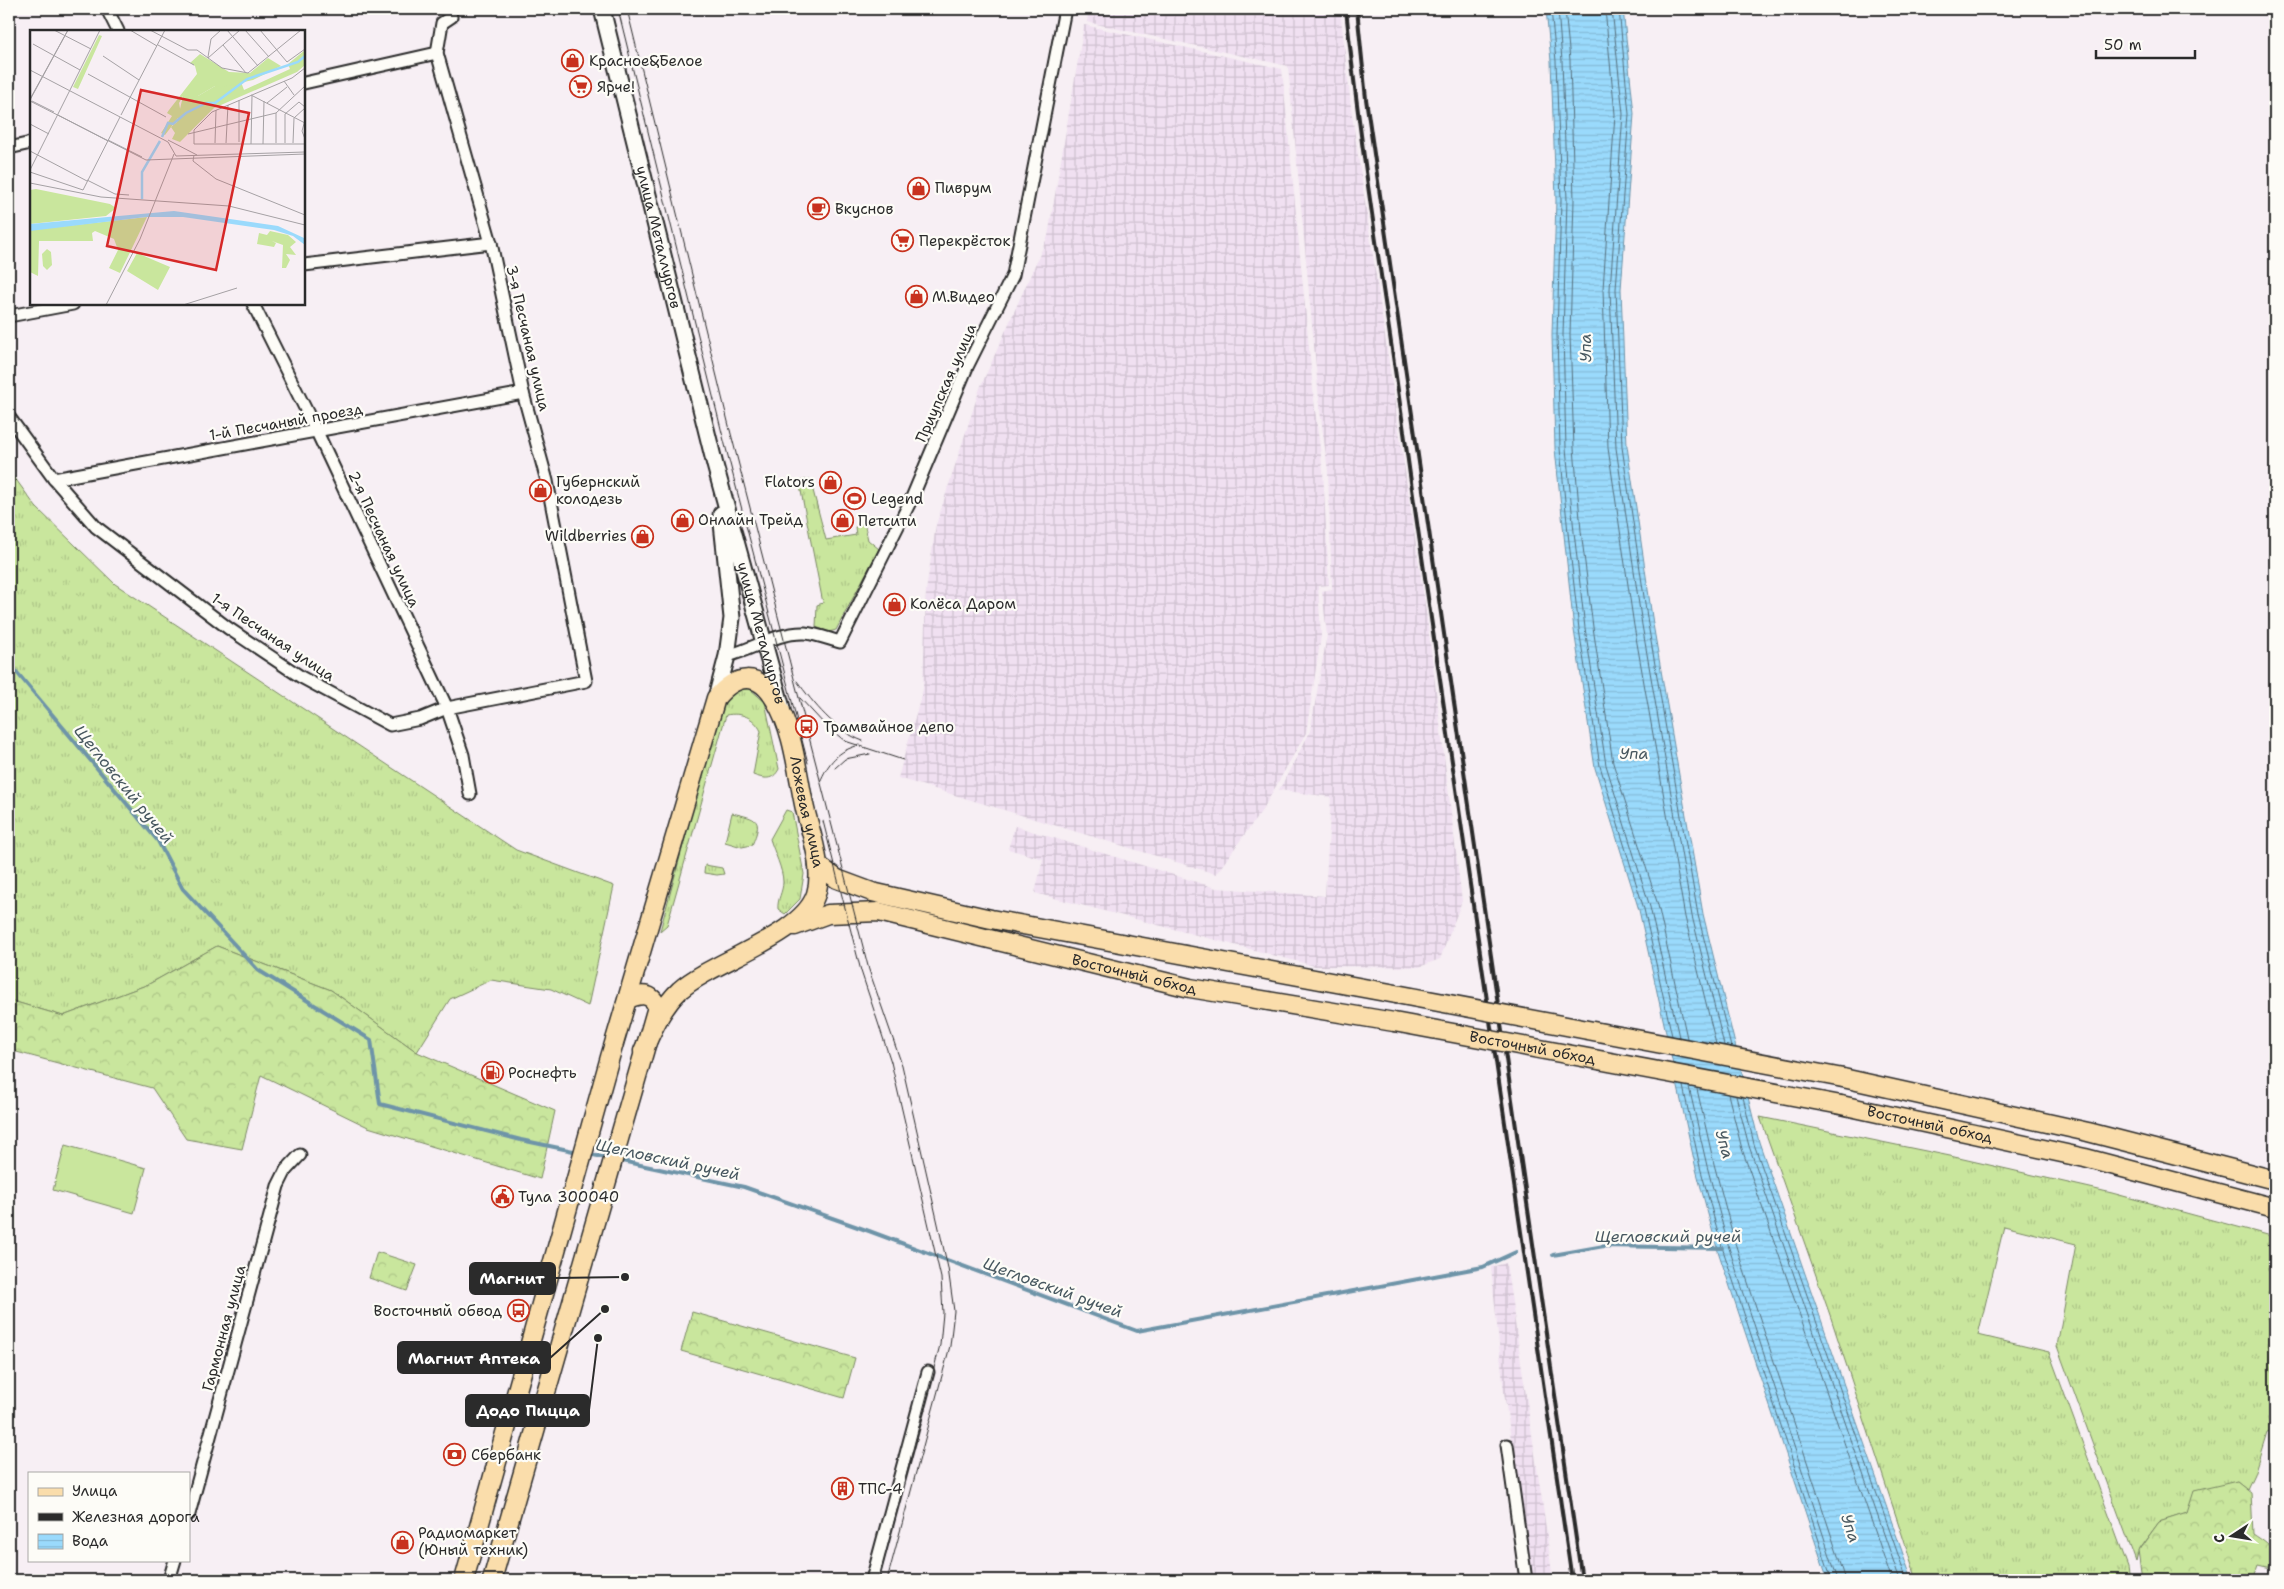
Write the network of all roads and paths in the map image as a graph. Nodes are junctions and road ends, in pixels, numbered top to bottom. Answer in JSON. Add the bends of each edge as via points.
{"nodes":[{"id":1,"x":106,"y":9,"type":"edge"},
{"id":2,"x":449,"y":9,"type":"edge"},
{"id":3,"x":602,"y":9,"type":"edge"},
{"id":4,"x":1065,"y":9,"type":"edge"},
{"id":5,"x":117,"y":30,"type":"edge"},
{"id":6,"x":437,"y":53,"type":"junction"},
{"id":7,"x":305,"y":83,"type":"edge"},
{"id":8,"x":30,"y":143,"type":"edge"},
{"id":9,"x":9,"y":148,"type":"edge"},
{"id":10,"x":491,"y":243,"type":"junction"},
{"id":11,"x":305,"y":265,"type":"edge"},
{"id":12,"x":68,"y":305,"type":"edge"},
{"id":13,"x":254,"y":305,"type":"edge"},
{"id":14,"x":9,"y":316,"type":"edge"},
{"id":15,"x":524,"y":392,"type":"junction"},
{"id":16,"x":9,"y":417,"type":"edge"},
{"id":17,"x":317,"y":432,"type":"junction"},
{"id":18,"x":715,"y":465,"type":"junction"},
{"id":19,"x":54,"y":479,"type":"junction"},
{"id":20,"x":765,"y":640,"type":"junction"},
{"id":21,"x":727,"y":656,"type":"junction"},
{"id":22,"x":586,"y":681,"type":"joint"},
{"id":23,"x":716,"y":698,"type":"junction"},
{"id":24,"x":447,"y":708,"type":"junction"},
{"id":25,"x":784,"y":714,"type":"junction"},
{"id":26,"x":470,"y":794,"type":"dead end"},
{"id":27,"x":818,"y":866,"type":"junction"},
{"id":28,"x":790,"y":928,"type":"junction"},
{"id":29,"x":628,"y":999,"type":"junction"},
{"id":30,"x":643,"y":1051,"type":"junction"},
{"id":31,"x":300,"y":1155,"type":"dead end"},
{"id":32,"x":2275,"y":1180,"type":"edge"},
{"id":33,"x":569,"y":1204,"type":"junction"},
{"id":34,"x":2275,"y":1208,"type":"edge"},
{"id":35,"x":597,"y":1214,"type":"junction"},
{"id":36,"x":928,"y":1372,"type":"dead end"},
{"id":37,"x":1507,"y":1445,"type":"dead end"},
{"id":38,"x":190,"y":1510,"type":"edge"},
{"id":39,"x":174,"y":1562,"type":"edge"},
{"id":40,"x":168,"y":1580,"type":"edge"},
{"id":41,"x":464,"y":1580,"type":"edge"},
{"id":42,"x":492,"y":1580,"type":"edge"},
{"id":43,"x":872,"y":1580,"type":"edge"},
{"id":44,"x":1526,"y":1580,"type":"edge"}],
"edges":[{"from":1,"to":5,"type":"street"},
{"from":2,"to":6,"type":"street","name":"3-я Песчаная улица","via":[[451,17],[442,22]]},
{"from":3,"to":18,"type":"main road","name":"улица Металлургов"},
{"from":4,"to":20,"type":"street","name":"Приупская улица","via":[[1013,275],[967,367],[911,500],[840,642],[807,633]]},
{"from":6,"to":7,"type":"street"},
{"from":6,"to":10,"type":"street","name":"3-я Песчаная улица"},
{"from":8,"to":9,"type":"street"},
{"from":10,"to":11,"type":"street"},
{"from":10,"to":15,"type":"street","name":"3-я Песчаная улица"},
{"from":12,"to":14,"type":"street"},
{"from":13,"to":17,"type":"street","name":"2-я Песчаная улица"},
{"from":15,"to":17,"type":"street","name":"1-й Песчаный проезд"},
{"from":15,"to":22,"type":"street","name":"3-я Песчаная улица","via":[[547,481]]},
{"from":16,"to":19,"type":"street","name":"1-я Песчаная улица"},
{"from":17,"to":19,"type":"street","name":"1-й Песчаный проезд"},
{"from":17,"to":24,"type":"street","name":"2-я Песчаная улица"},
{"from":18,"to":20,"type":"main road","name":"улица Металлургов"},
{"from":18,"to":21,"type":"main road","name":"улица Металлургов","via":[[731,599]]},
{"from":19,"to":24,"type":"street","name":"1-я Песчаная улица","via":[[96,527],[228,628],[301,677],[390,725],[420,719]]},
{"from":20,"to":21,"type":"street","name":"Приупская улица","via":[[750,650]]},
{"from":20,"to":25,"type":"main road","name":"улица Металлургов"},
{"from":21,"to":23,"type":"main road","name":"улица Металлургов"},
{"from":22,"to":24,"type":"street","name":"1-я Песчаная улица"},
{"from":23,"to":25,"type":"main road","name":"Ложевая улица","via":[[736,681],[757,681],[769,689]]},
{"from":23,"to":29,"type":"main road"},
{"from":24,"to":26,"type":"street","name":"2-я Песчаная улица","via":[[463,756]]},
{"from":25,"to":27,"type":"main road","name":"Ложевая улица"},
{"from":27,"to":28,"type":"main road","name":"Ложевая улица","via":[[817,893],[810,908]]},
{"from":27,"to":32,"type":"main road","name":"Восточный обход","bridge":true,"via":[[837,880],[872,892],[982,917],[1843,1078],[2088,1132]]},
{"from":28,"to":30,"type":"main road","name":"Ложевая улица","via":[[700,975],[680,991],[658,1018]]},
{"from":28,"to":34,"type":"main road","name":"Восточный обход","bridge":true,"via":[[828,914],[879,912],[1190,988],[1394,1022],[1841,1105],[2085,1158]]},
{"from":29,"to":30,"type":"main road","name":"Ложевая улица","via":[[639,994],[649,996],[657,1006]]},
{"from":29,"to":33,"type":"main road"},
{"from":30,"to":35,"type":"main road","name":"Ложевая улица"},
{"from":31,"to":38,"type":"street","name":"Гармонная улица","via":[[286,1170],[278,1186]]},
{"from":33,"to":35,"type":"main road","via":[[578,1218]]},
{"from":33,"to":41,"type":"main road"},
{"from":35,"to":42,"type":"main road","name":"Ложевая улица"},
{"from":36,"to":43,"type":"street"},
{"from":37,"to":44,"type":"street"},
{"from":39,"to":40,"type":"street"}]}
